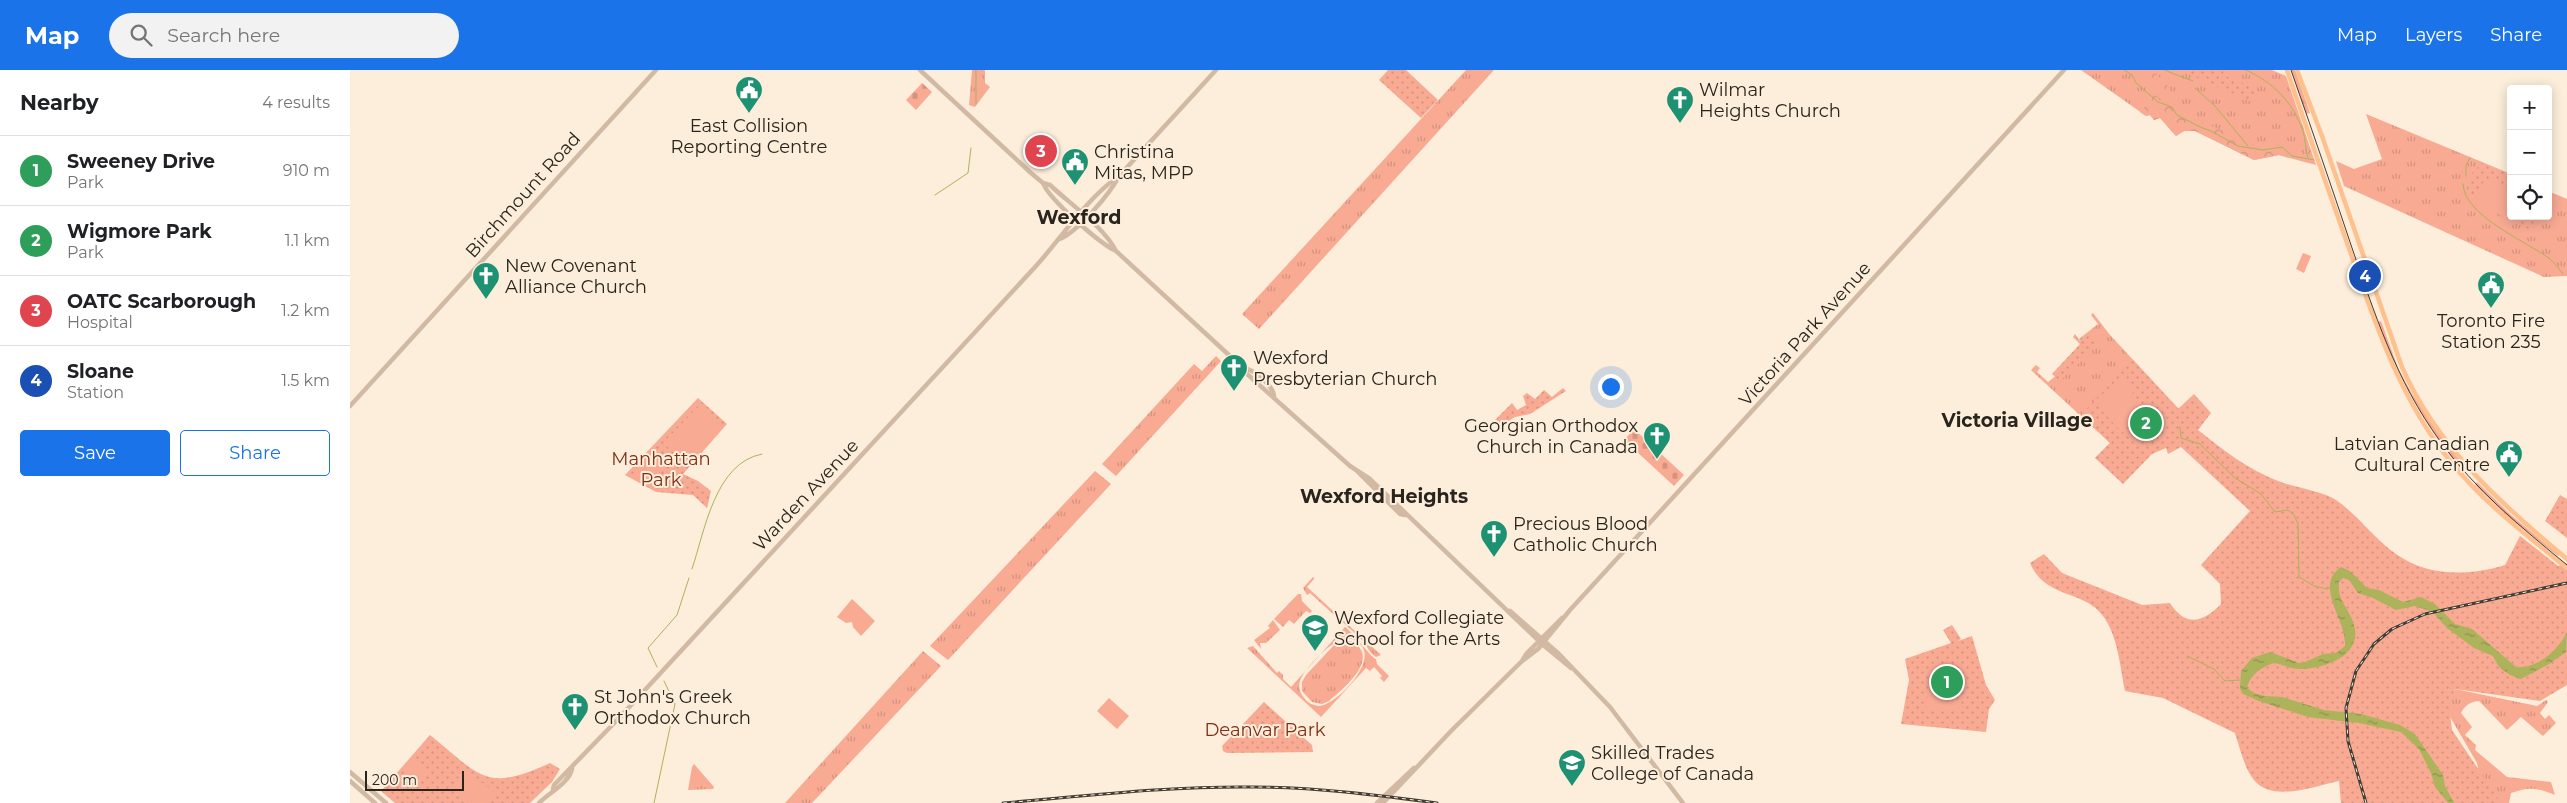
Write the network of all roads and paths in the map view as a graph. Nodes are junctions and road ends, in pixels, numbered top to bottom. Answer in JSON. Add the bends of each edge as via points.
{"nodes":[{"id":1,"x":656,"y":70,"type":"edge"},
{"id":2,"x":920,"y":70,"type":"edge"},
{"id":3,"x":1216,"y":70,"type":"edge"},
{"id":4,"x":2064,"y":70,"type":"edge"},
{"id":5,"x":2287,"y":70,"type":"edge"},
{"id":6,"x":2297,"y":70,"type":"edge"},
{"id":7,"x":1120,"y":175,"type":"junction"},
{"id":8,"x":1043,"y":183,"type":"junction"},
{"id":9,"x":1080,"y":213,"type":"junction"},
{"id":10,"x":1085,"y":217,"type":"junction"},
{"id":11,"x":1075,"y":219,"type":"junction"},
{"id":12,"x":1080,"y":223,"type":"junction"},
{"id":13,"x":1060,"y":239,"type":"junction"},
{"id":14,"x":1116,"y":251,"type":"junction"},
{"id":15,"x":350,"y":406,"type":"edge"},
{"id":16,"x":2567,"y":559,"type":"edge"},
{"id":17,"x":2567,"y":568,"type":"edge"},
{"id":18,"x":1542,"y":641,"type":"junction"},
{"id":19,"x":350,"y":772,"type":"edge"},
{"id":20,"x":359,"y":780,"type":"junction"},
{"id":21,"x":350,"y":781,"type":"edge"},
{"id":22,"x":355,"y":784,"type":"junction"},
{"id":23,"x":1394,"y":789,"type":"junction"},
{"id":24,"x":375,"y":803,"type":"edge"},
{"id":25,"x":386,"y":803,"type":"edge"},
{"id":26,"x":539,"y":803,"type":"edge"},
{"id":27,"x":1378,"y":803,"type":"edge"},
{"id":28,"x":1383,"y":803,"type":"edge"},
{"id":29,"x":1683,"y":803,"type":"edge"}],
"edges":[{"from":1,"to":15,"type":"main road","name":"Birchmount Road"},
{"from":2,"to":8,"type":"main road"},
{"from":3,"to":7,"type":"main road","name":"Warden Avenue"},
{"from":4,"to":18,"type":"main road","name":"Victoria Park Avenue"},
{"from":5,"to":17,"type":"main road","via":[[2376,327],[2404,391],[2436,442],[2466,480],[2510,523]]},
{"from":6,"to":16,"type":"main road","via":[[2402,367],[2418,399],[2469,469],[2516,517]]},
{"from":7,"to":9,"type":"main road","name":"Warden Avenue","via":[[1109,182]]},
{"from":7,"to":10,"type":"main road","name":"Warden Avenue"},
{"from":8,"to":9,"type":"main road","via":[[1050,185]]},
{"from":8,"to":11,"type":"main road","via":[[1046,192]]},
{"from":9,"to":10,"type":"main road"},
{"from":9,"to":11,"type":"main road","name":"Warden Avenue"},
{"from":10,"to":12,"type":"main road","name":"Warden Avenue"},
{"from":10,"to":14,"type":"main road","via":[[1111,241]]},
{"from":11,"to":12,"type":"main road"},
{"from":11,"to":13,"type":"main road","name":"Warden Avenue"},
{"from":12,"to":13,"type":"main road","name":"Warden Avenue"},
{"from":12,"to":14,"type":"main road"},
{"from":13,"to":26,"type":"main road","name":"Warden Avenue","via":[[572,768],[558,788]]},
{"from":14,"to":18,"type":"main road","via":[[1246,373],[1370,479]]},
{"from":18,"to":23,"type":"main road","name":"Victoria Park Avenue"},
{"from":18,"to":29,"type":"main road","via":[[1614,712]]},
{"from":19,"to":20,"type":"main road"},
{"from":20,"to":22,"type":"main road"},
{"from":20,"to":25,"type":"main road"},
{"from":21,"to":22,"type":"main road"},
{"from":22,"to":24,"type":"main road"},
{"from":23,"to":27,"type":"main road","name":"Victoria Park Avenue"},
{"from":23,"to":28,"type":"main road","name":"Victoria Park Avenue"}]}
